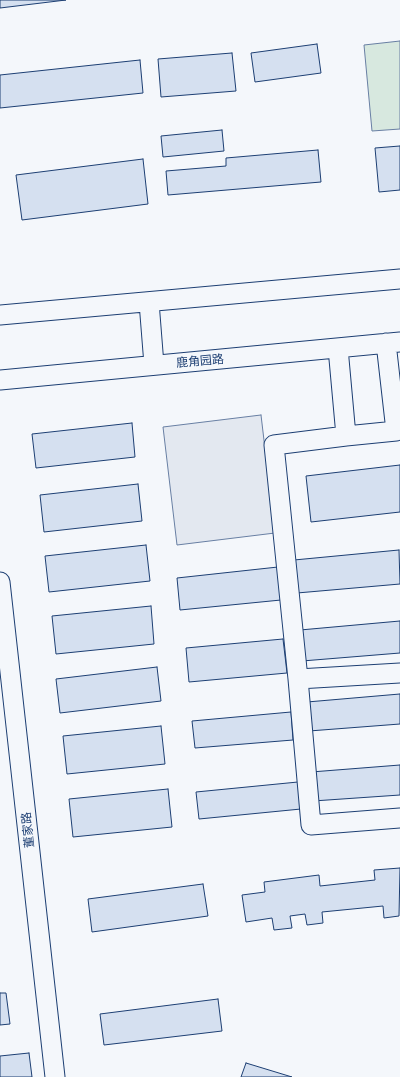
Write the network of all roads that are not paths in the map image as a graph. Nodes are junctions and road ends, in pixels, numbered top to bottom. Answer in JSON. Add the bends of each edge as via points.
{"nodes":[{"id":1,"x":400,"y":279,"type":"edge"},
{"id":2,"x":149,"y":302,"type":"junction"},
{"id":3,"x":0,"y":315,"type":"edge"},
{"id":4,"x":393,"y":342,"type":"edge"},
{"id":5,"x":338,"y":348,"type":"junction"},
{"id":6,"x":154,"y":365,"type":"junction"},
{"id":7,"x":0,"y":380,"type":"edge"},
{"id":8,"x":398,"y":431,"type":"edge"},
{"id":9,"x":346,"y":436,"type":"junction"},
{"id":10,"x":0,"y":582,"type":"edge"},
{"id":11,"x":400,"y":673,"type":"edge"},
{"id":12,"x":298,"y":679,"type":"junction"},
{"id":13,"x":400,"y":818,"type":"edge"},
{"id":14,"x":56,"y":1077,"type":"edge"}],
"edges":[{"from":1,"to":2,"type":"street"},
{"from":2,"to":3,"type":"street"},
{"from":2,"to":6,"type":"street"},
{"from":4,"to":5,"type":"street","name":"鹿角园路"},
{"from":4,"to":8,"type":"street"},
{"from":5,"to":6,"type":"street","name":"鹿角园路"},
{"from":5,"to":9,"type":"street"},
{"from":6,"to":7,"type":"street","name":"鹿角园路"},
{"from":8,"to":9,"type":"street"},
{"from":9,"to":12,"type":"street","via":[[274,445]]},
{"from":10,"to":14,"type":"street","name":"董家路"},
{"from":11,"to":12,"type":"street"},
{"from":12,"to":13,"type":"street","via":[[311,825]]}]}
